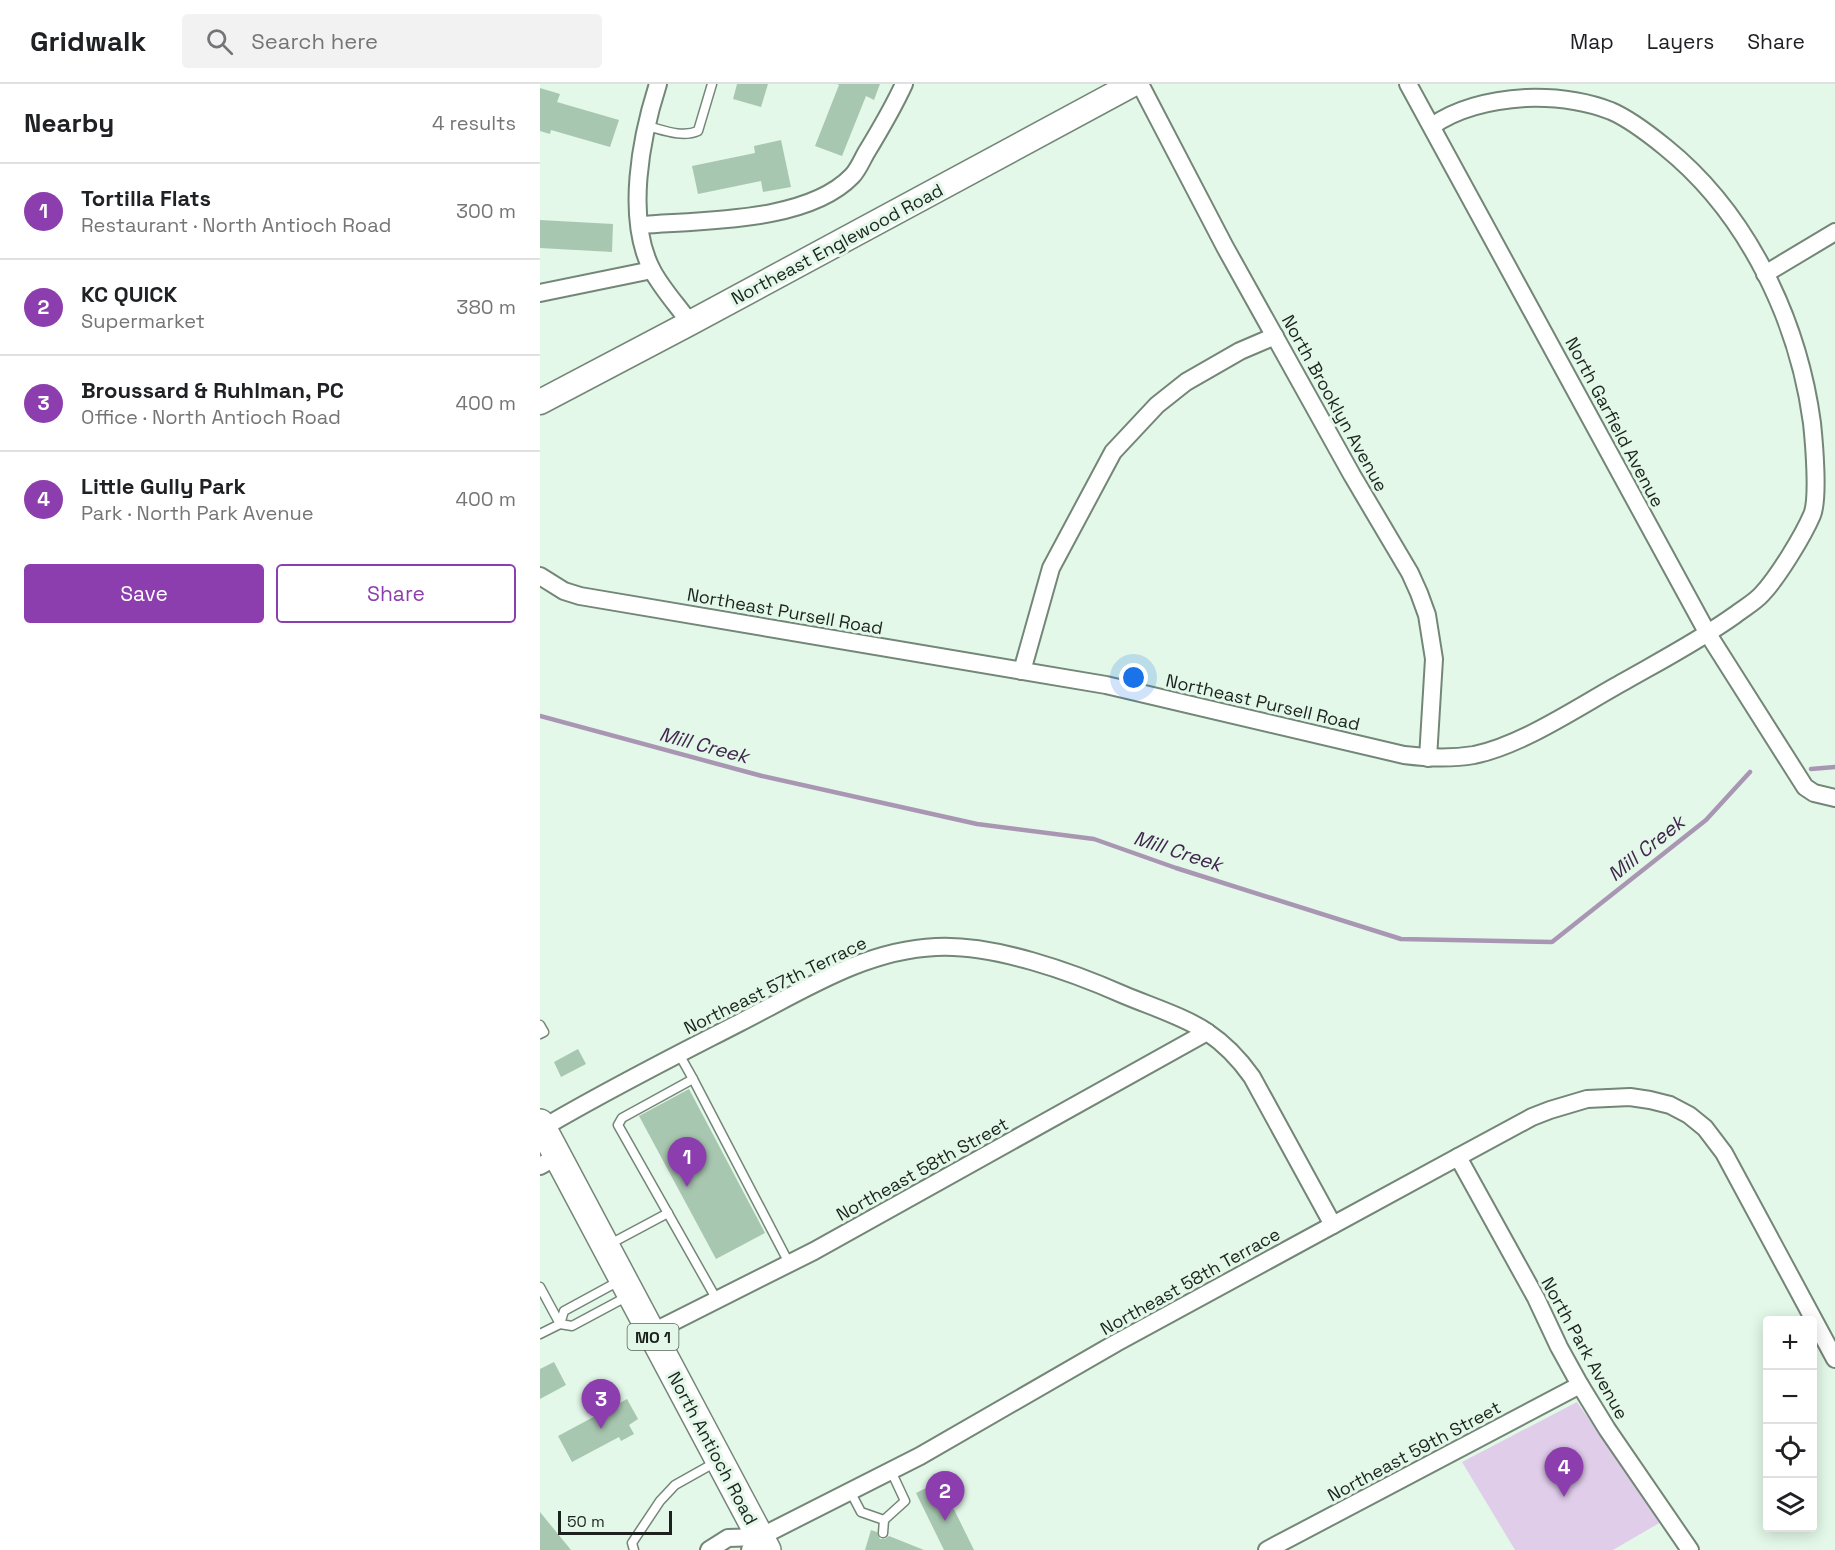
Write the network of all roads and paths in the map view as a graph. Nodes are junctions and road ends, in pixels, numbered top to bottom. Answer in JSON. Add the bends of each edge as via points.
{"nodes":[{"id":1,"x":658,"y":84,"type":"edge"},
{"id":2,"x":712,"y":84,"type":"edge"},
{"id":3,"x":904,"y":84,"type":"edge"},
{"id":4,"x":1133,"y":84,"type":"edge"},
{"id":5,"x":1140,"y":84,"type":"edge"},
{"id":6,"x":1408,"y":84,"type":"edge"},
{"id":7,"x":647,"y":126,"type":"junction"},
{"id":8,"x":1432,"y":126,"type":"junction"},
{"id":9,"x":640,"y":225,"type":"junction"},
{"id":10,"x":1835,"y":232,"type":"edge"},
{"id":11,"x":652,"y":270,"type":"junction"},
{"id":12,"x":1765,"y":274,"type":"junction"},
{"id":13,"x":540,"y":293,"type":"edge"},
{"id":14,"x":690,"y":323,"type":"junction"},
{"id":15,"x":1275,"y":336,"type":"junction"},
{"id":16,"x":540,"y":402,"type":"edge"},
{"id":17,"x":540,"y":576,"type":"edge"},
{"id":18,"x":1708,"y":634,"type":"junction"},
{"id":19,"x":1022,"y":671,"type":"junction"},
{"id":20,"x":1428,"y":758,"type":"junction"},
{"id":21,"x":1835,"y":798,"type":"edge"},
{"id":22,"x":540,"y":1025,"type":"edge"},
{"id":23,"x":1207,"y":1032,"type":"junction"},
{"id":24,"x":540,"y":1034,"type":"edge"},
{"id":25,"x":679,"y":1054,"type":"junction"},
{"id":26,"x":693,"y":1079,"type":"junction"},
{"id":27,"x":541,"y":1126,"type":"edge"},
{"id":28,"x":1458,"y":1157,"type":"junction"},
{"id":29,"x":549,"y":1161,"type":"edge"},
{"id":30,"x":668,"y":1213,"type":"junction"},
{"id":31,"x":1333,"y":1225,"type":"junction"},
{"id":32,"x":605,"y":1247,"type":"junction"},
{"id":33,"x":789,"y":1263,"type":"junction"},
{"id":34,"x":540,"y":1287,"type":"edge"},
{"id":35,"x":626,"y":1287,"type":"junction"},
{"id":36,"x":717,"y":1300,"type":"junction"},
{"id":37,"x":560,"y":1324,"type":"junction"},
{"id":38,"x":651,"y":1333,"type":"junction"},
{"id":39,"x":540,"y":1334,"type":"edge"},
{"id":40,"x":1835,"y":1359,"type":"edge"},
{"id":41,"x":1580,"y":1386,"type":"junction"},
{"id":42,"x":719,"y":1460,"type":"junction"},
{"id":43,"x":891,"y":1471,"type":"junction"},
{"id":44,"x":850,"y":1491,"type":"junction"},
{"id":45,"x":884,"y":1520,"type":"junction"},
{"id":46,"x":883,"y":1533,"type":"dead end"},
{"id":47,"x":759,"y":1546,"type":"edge"},
{"id":48,"x":634,"y":1550,"type":"edge"},
{"id":49,"x":709,"y":1550,"type":"edge"},
{"id":50,"x":1267,"y":1550,"type":"edge"},
{"id":51,"x":1690,"y":1550,"type":"edge"}],
"edges":[{"from":1,"to":7,"type":"street"},
{"from":2,"to":7,"type":"lane","via":[[698,131],[675,134]]},
{"from":3,"to":9,"type":"street","via":[[852,176],[834,190],[792,209],[769,214]]},
{"from":4,"to":14,"type":"main road","name":"Northeast Englewood Road"},
{"from":5,"to":15,"type":"street","name":"North Brooklyn Avenue"},
{"from":6,"to":8,"type":"street","name":"North Garfield Avenue"},
{"from":7,"to":9,"type":"street","via":[[637,195]]},
{"from":8,"to":12,"type":"street","name":"Northeast Pursell Road","via":[[1467,109],[1512,99],[1558,99],[1615,112],[1678,157],[1704,183],[1727,211]]},
{"from":8,"to":18,"type":"street","name":"North Garfield Avenue"},
{"from":9,"to":11,"type":"street"},
{"from":10,"to":12,"type":"street"},
{"from":11,"to":13,"type":"street"},
{"from":11,"to":14,"type":"street"},
{"from":12,"to":18,"type":"street","name":"Northeast Pursell Road","via":[[1797,352],[1808,395],[1814,439],[1814,512],[1762,595]]},
{"from":14,"to":16,"type":"main road","name":"Northeast Englewood Road"},
{"from":15,"to":19,"type":"street","via":[[1186,382],[1157,405],[1113,452],[1051,568]]},
{"from":15,"to":20,"type":"street","name":"North Brooklyn Avenue","via":[[1419,593],[1434,659]]},
{"from":17,"to":19,"type":"street","name":"Northeast Pursell Road","via":[[580,596]]},
{"from":18,"to":20,"type":"street","name":"Northeast Pursell Road","via":[[1559,719],[1499,747],[1452,758]]},
{"from":18,"to":21,"type":"street","name":"North Garfield Avenue","via":[[1805,787]]},
{"from":19,"to":20,"type":"street","name":"Northeast Pursell Road","via":[[1106,685]]},
{"from":22,"to":24,"type":"lane","via":[[544,1032]]},
{"from":23,"to":25,"type":"street","name":"Northeast 57th Terrace","via":[[1084,978],[985,950],[937,946],[913,948],[844,969]]},
{"from":23,"to":31,"type":"street","via":[[1239,1059],[1252,1077]]},
{"from":23,"to":33,"type":"street","name":"Northeast 58th Street"},
{"from":25,"to":26,"type":"lane"},
{"from":25,"to":27,"type":"street","name":"Northeast 57th Terrace"},
{"from":26,"to":30,"type":"lane","via":[[622,1118],[618,1125]]},
{"from":26,"to":33,"type":"lane"},
{"from":27,"to":29,"type":"main road","name":"North Antioch Road","number":"MO 1"},
{"from":28,"to":31,"type":"street","name":"Northeast 58th Terrace"},
{"from":28,"to":40,"type":"street","name":"Northeast 58th Terrace","via":[[1532,1117],[1587,1099],[1630,1096],[1670,1105],[1689,1115],[1713,1136]]},
{"from":28,"to":41,"type":"street","name":"North Park Avenue"},
{"from":29,"to":32,"type":"main road","name":"North Antioch Road","number":"MO 1"},
{"from":30,"to":32,"type":"lane"},
{"from":30,"to":36,"type":"lane"},
{"from":31,"to":43,"type":"street","name":"Northeast 58th Terrace"},
{"from":32,"to":35,"type":"main road","name":"North Antioch Road","number":"MO 1"},
{"from":33,"to":36,"type":"street","name":"Northeast 58th Street"},
{"from":34,"to":37,"type":"lane"},
{"from":35,"to":37,"type":"lane","via":[[572,1326]]},
{"from":35,"to":37,"type":"lane","via":[[564,1311]]},
{"from":35,"to":38,"type":"main road","name":"North Antioch Road","number":"MO 1"},
{"from":36,"to":38,"type":"street","name":"Northeast 58th Street"},
{"from":37,"to":39,"type":"lane"},
{"from":38,"to":42,"type":"main road","name":"North Antioch Road","number":"MO 1"},
{"from":41,"to":50,"type":"street","name":"Northeast 59th Street"},
{"from":41,"to":51,"type":"street","name":"North Park Avenue"},
{"from":42,"to":47,"type":"main road","name":"North Antioch Road","number":"MO 1"},
{"from":42,"to":48,"type":"lane","via":[[675,1485],[632,1543]]},
{"from":43,"to":44,"type":"street","name":"Northeast 58th Terrace"},
{"from":43,"to":45,"type":"lane","via":[[905,1502]]},
{"from":44,"to":45,"type":"lane","via":[[861,1512]]},
{"from":44,"to":47,"type":"street","name":"Northeast 58th Terrace"},
{"from":45,"to":46,"type":"lane"},
{"from":47,"to":49,"type":"street","via":[[728,1538]]}]}
